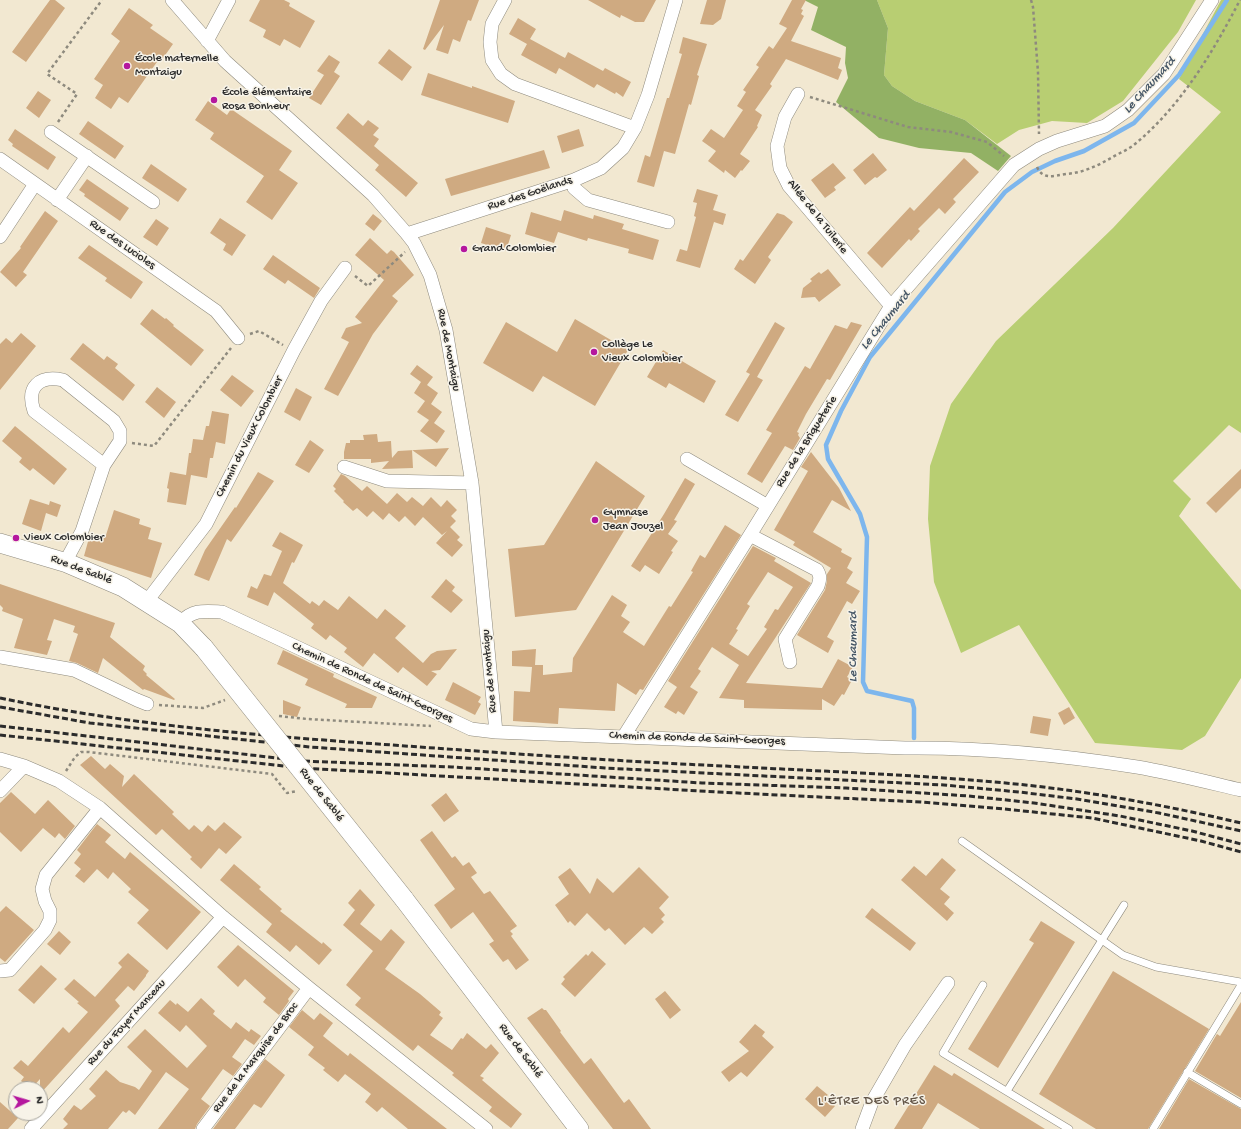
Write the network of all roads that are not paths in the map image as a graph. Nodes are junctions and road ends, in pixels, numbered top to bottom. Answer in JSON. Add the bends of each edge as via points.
{"nodes":[{"id":1,"x":172,"y":0,"type":"edge"},
{"id":2,"x":229,"y":0,"type":"edge"},
{"id":3,"x":505,"y":0,"type":"edge"},
{"id":4,"x":676,"y":0,"type":"edge"},
{"id":5,"x":1212,"y":0,"type":"edge"},
{"id":6,"x":207,"y":41,"type":"junction"},
{"id":7,"x":798,"y":94,"type":"road end"},
{"id":8,"x":635,"y":128,"type":"junction"},
{"id":9,"x":51,"y":132,"type":"road end"},
{"id":10,"x":87,"y":156,"type":"junction"},
{"id":11,"x":0,"y":160,"type":"edge"},
{"id":12,"x":574,"y":180,"type":"junction"},
{"id":13,"x":35,"y":184,"type":"junction"},
{"id":14,"x":57,"y":200,"type":"junction"},
{"id":15,"x":153,"y":202,"type":"dead end"},
{"id":16,"x":668,"y":222,"type":"dead end"},
{"id":17,"x":0,"y":237,"type":"edge"},
{"id":18,"x":411,"y":239,"type":"junction"},
{"id":19,"x":345,"y":268,"type":"road end"},
{"id":20,"x":891,"y":306,"type":"junction"},
{"id":21,"x":238,"y":338,"type":"road end"},
{"id":22,"x":687,"y":459,"type":"dead end"},
{"id":23,"x":104,"y":465,"type":"junction"},
{"id":24,"x":344,"y":467,"type":"dead end"},
{"id":25,"x":472,"y":482,"type":"junction"},
{"id":26,"x":768,"y":506,"type":"junction"},
{"id":27,"x":750,"y":535,"type":"junction"},
{"id":28,"x":0,"y":542,"type":"edge"},
{"id":29,"x":67,"y":563,"type":"junction"},
{"id":30,"x":147,"y":601,"type":"junction"},
{"id":31,"x":180,"y":623,"type":"junction"},
{"id":32,"x":0,"y":657,"type":"edge"},
{"id":33,"x":790,"y":662,"type":"dead end"},
{"id":34,"x":147,"y":704,"type":"road end"},
{"id":35,"x":496,"y":732,"type":"junction"},
{"id":36,"x":624,"y":736,"type":"junction"},
{"id":37,"x":0,"y":758,"type":"edge"},
{"id":38,"x":24,"y":766,"type":"junction"},
{"id":39,"x":1241,"y":790,"type":"edge"},
{"id":40,"x":0,"y":791,"type":"edge"},
{"id":41,"x":100,"y":808,"type":"junction"},
{"id":42,"x":962,"y":842,"type":"dead end"},
{"id":43,"x":1124,"y":905,"type":"dead end"},
{"id":44,"x":223,"y":917,"type":"junction"},
{"id":45,"x":1102,"y":940,"type":"junction"},
{"id":46,"x":0,"y":972,"type":"edge"},
{"id":47,"x":948,"y":983,"type":"dead end"},
{"id":48,"x":1241,"y":983,"type":"edge"},
{"id":49,"x":983,"y":985,"type":"dead end"},
{"id":50,"x":310,"y":988,"type":"junction"},
{"id":51,"x":1187,"y":1072,"type":"junction"},
{"id":52,"x":1007,"y":1091,"type":"junction"},
{"id":53,"x":1241,"y":1104,"type":"edge"},
{"id":54,"x":31,"y":1129,"type":"edge"},
{"id":55,"x":203,"y":1129,"type":"edge"},
{"id":56,"x":486,"y":1129,"type":"edge"},
{"id":57,"x":579,"y":1129,"type":"edge"},
{"id":58,"x":862,"y":1129,"type":"edge"},
{"id":59,"x":1070,"y":1129,"type":"edge"},
{"id":60,"x":1153,"y":1129,"type":"edge"}],
"edges":[{"from":1,"to":6,"type":"street","name":"Rue de Montaigu"},
{"from":2,"to":6,"type":"street"},
{"from":3,"to":8,"type":"street","via":[[492,24],[490,42],[492,60],[501,74],[515,84]]},
{"from":4,"to":8,"type":"street","name":"Rue des Goëlands","via":[[648,95]]},
{"from":5,"to":20,"type":"street","name":"Rue de la Briqueterie","via":[[1164,74],[1128,110],[1105,126],[1056,141],[1014,165]]},
{"from":6,"to":18,"type":"street","name":"Rue de Montaigu","via":[[224,61],[373,195]]},
{"from":7,"to":20,"type":"street","name":"Allée de la Tuilerie","via":[[786,117],[777,146],[780,168],[789,186]]},
{"from":8,"to":12,"type":"street","name":"Rue des Goëlands","via":[[623,148],[601,168]]},
{"from":9,"to":10,"type":"street"},
{"from":10,"to":14,"type":"street"},
{"from":10,"to":15,"type":"street"},
{"from":11,"to":13,"type":"street","name":"Rue des Lucioles"},
{"from":12,"to":16,"type":"street","via":[[574,188],[588,200]]},
{"from":12,"to":18,"type":"street","name":"Rue des Goëlands"},
{"from":13,"to":14,"type":"street","name":"Rue des Lucioles"},
{"from":13,"to":17,"type":"street"},
{"from":14,"to":21,"type":"street","name":"Rue des Lucioles","via":[[216,311]]},
{"from":18,"to":25,"type":"street","name":"Rue de Montaigu","via":[[430,275],[446,330]]},
{"from":19,"to":30,"type":"street","name":"Chemin du Vieux Colombier","via":[[321,301],[294,350],[206,524]]},
{"from":20,"to":26,"type":"street","name":"Rue de la Briqueterie"},
{"from":22,"to":26,"type":"street"},
{"from":23,"to":23,"type":"street","via":[[120,441],[120,431],[114,421],[63,380],[55,378],[36,384],[31,392],[34,411]]},
{"from":23,"to":29,"type":"street","via":[[82,531]]},
{"from":24,"to":25,"type":"street","via":[[387,481]]},
{"from":25,"to":35,"type":"street","name":"Rue de Montaigu"},
{"from":26,"to":27,"type":"street","name":"Rue de la Briqueterie"},
{"from":27,"to":33,"type":"street","via":[[817,570],[820,575],[818,586],[785,639]]},
{"from":27,"to":36,"type":"street","name":"Rue de la Briqueterie"},
{"from":28,"to":29,"type":"main road","name":"Rue de Sablé"},
{"from":29,"to":30,"type":"main road","name":"Rue de Sablé","via":[[123,587]]},
{"from":30,"to":31,"type":"main road","name":"Rue de Sablé"},
{"from":31,"to":35,"type":"street","name":"Chemin de Ronde de Saint-Georges","via":[[196,612],[222,612],[471,729]]},
{"from":31,"to":57,"type":"main road","name":"Rue de Sablé","bridge":true,"via":[[204,648],[404,899]]},
{"from":32,"to":34,"type":"street","via":[[74,670]]},
{"from":35,"to":36,"type":"street","name":"Chemin de Ronde de Saint-Georges"},
{"from":36,"to":39,"type":"street","name":"Chemin de Ronde de Saint-Georges","via":[[1025,753],[1138,768]]},
{"from":37,"to":38,"type":"street"},
{"from":38,"to":40,"type":"street"},
{"from":38,"to":41,"type":"street","via":[[59,781]]},
{"from":41,"to":44,"type":"street"},
{"from":41,"to":46,"type":"street","via":[[46,875],[42,889],[50,911],[46,930],[10,970]]},
{"from":42,"to":45,"type":"lane"},
{"from":43,"to":45,"type":"lane"},
{"from":44,"to":50,"type":"street"},
{"from":44,"to":54,"type":"street","name":"Rue du Foyer Manceau"},
{"from":45,"to":48,"type":"lane","via":[[1123,955],[1156,967]]},
{"from":45,"to":52,"type":"lane"},
{"from":47,"to":58,"type":"street","via":[[905,1045],[872,1102]]},
{"from":48,"to":51,"type":"lane"},
{"from":49,"to":52,"type":"lane","via":[[943,1052]]},
{"from":50,"to":55,"type":"street","name":"Rue de la Marquise de Broc"},
{"from":50,"to":56,"type":"street"},
{"from":51,"to":53,"type":"lane"},
{"from":51,"to":60,"type":"lane"},
{"from":52,"to":59,"type":"lane"}]}
